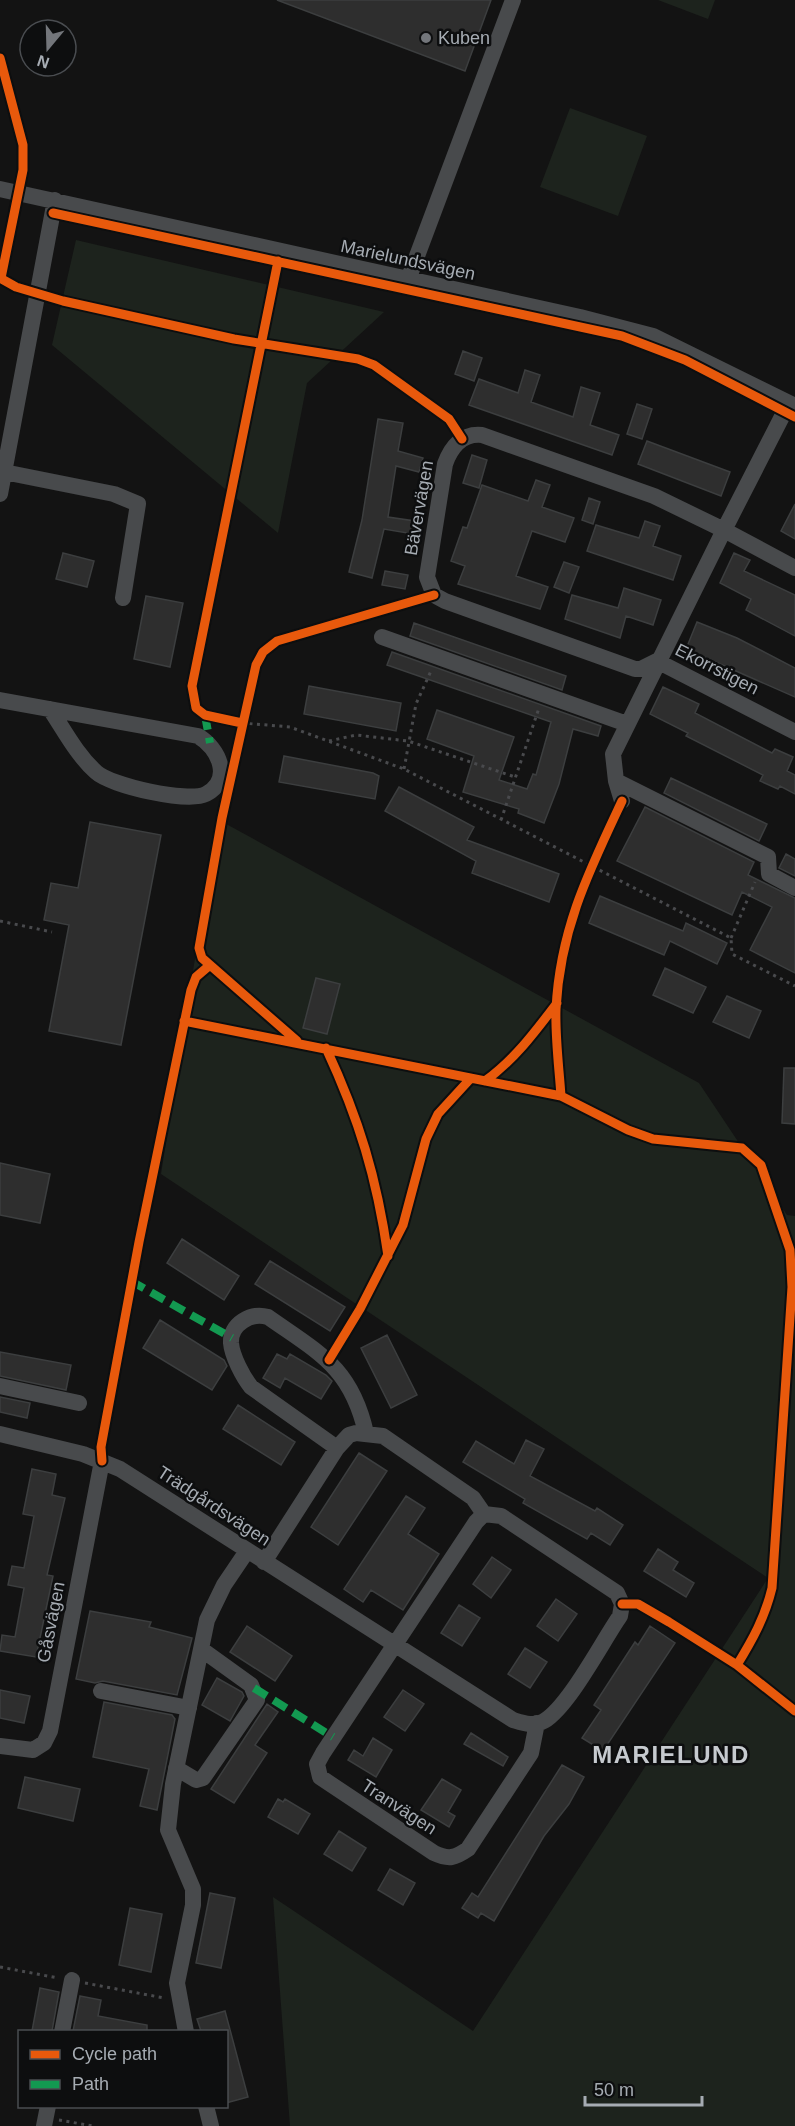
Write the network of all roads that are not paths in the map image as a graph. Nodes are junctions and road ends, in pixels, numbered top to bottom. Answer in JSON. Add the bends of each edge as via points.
{"nodes":[{"id":1,"x":513,"y":0,"type":"edge"},
{"id":2,"x":0,"y":189,"type":"edge"},
{"id":3,"x":55,"y":200,"type":"junction"},
{"id":4,"x":408,"y":280,"type":"junction"},
{"id":5,"x":792,"y":405,"type":"edge"},
{"id":6,"x":4,"y":472,"type":"junction"},
{"id":7,"x":0,"y":495,"type":"edge"},
{"id":8,"x":724,"y":530,"type":"junction"},
{"id":9,"x":795,"y":568,"type":"edge"},
{"id":10,"x":123,"y":598,"type":"dead end"},
{"id":11,"x":382,"y":637,"type":"dead end"},
{"id":12,"x":657,"y":661,"type":"junction"},
{"id":13,"x":0,"y":700,"type":"edge"},
{"id":14,"x":50,"y":709,"type":"junction"},
{"id":15,"x":627,"y":724,"type":"junction"},
{"id":16,"x":795,"y":732,"type":"edge"},
{"id":17,"x":616,"y":782,"type":"junction"},
{"id":18,"x":622,"y":801,"type":"dead end"},
{"id":19,"x":795,"y":888,"type":"edge"},
{"id":20,"x":0,"y":1386,"type":"edge"},
{"id":21,"x":80,"y":1403,"type":"dead end"},
{"id":22,"x":366,"y":1433,"type":"junction"},
{"id":23,"x":0,"y":1434,"type":"edge"},
{"id":24,"x":337,"y":1448,"type":"junction"},
{"id":25,"x":102,"y":1461,"type":"junction"},
{"id":26,"x":484,"y":1514,"type":"junction"},
{"id":27,"x":247,"y":1551,"type":"junction"},
{"id":28,"x":264,"y":1562,"type":"junction"},
{"id":29,"x":394,"y":1643,"type":"junction"},
{"id":30,"x":201,"y":1649,"type":"junction"},
{"id":31,"x":101,"y":1691,"type":"dead end"},
{"id":32,"x":189,"y":1708,"type":"junction"},
{"id":33,"x":537,"y":1723,"type":"junction"},
{"id":34,"x":0,"y":1746,"type":"edge"},
{"id":35,"x":176,"y":1768,"type":"junction"},
{"id":36,"x":72,"y":1980,"type":"dead end"},
{"id":37,"x":62,"y":2030,"type":"edge"},
{"id":38,"x":186,"y":2030,"type":"edge"},
{"id":39,"x":206,"y":2108,"type":"edge"},
{"id":40,"x":211,"y":2126,"type":"edge"}],
"edges":[{"from":1,"to":4,"type":"street"},
{"from":2,"to":3,"type":"street","name":"Marielundsvägen"},
{"from":3,"to":4,"type":"street","name":"Marielundsvägen"},
{"from":3,"to":6,"type":"street"},
{"from":4,"to":5,"type":"street","name":"Marielundsvägen","via":[[652,336]]},
{"from":5,"to":8,"type":"street","name":"Ekorrstigen"},
{"from":6,"to":7,"type":"street"},
{"from":6,"to":10,"type":"street","via":[[114,494],[138,504]]},
{"from":8,"to":9,"type":"street"},
{"from":8,"to":12,"type":"street","name":"Ekorrstigen"},
{"from":8,"to":12,"type":"street","name":"Bävervägen","via":[[654,496],[482,435],[462,439],[450,449],[427,577],[434,595],[635,669]]},
{"from":11,"to":15,"type":"street"},
{"from":12,"to":15,"type":"street"},
{"from":12,"to":16,"type":"street","name":"Ekorrstigen"},
{"from":13,"to":14,"type":"street"},
{"from":14,"to":14,"type":"street","via":[[198,736],[219,755],[220,774],[215,786],[206,794],[189,798],[116,784],[97,774],[87,763]]},
{"from":15,"to":17,"type":"street","via":[[613,754]]},
{"from":17,"to":18,"type":"street"},
{"from":17,"to":19,"type":"street","via":[[768,857],[769,874]]},
{"from":20,"to":21,"type":"street"},
{"from":22,"to":24,"type":"street","via":[[349,1435]]},
{"from":22,"to":24,"type":"street","via":[[355,1395],[329,1360],[268,1317],[248,1316],[233,1332],[231,1343],[250,1387]]},
{"from":22,"to":26,"type":"street","via":[[383,1436],[446,1479],[473,1498]]},
{"from":23,"to":25,"type":"street","name":"Trädgårdsvägen"},
{"from":24,"to":28,"type":"street"},
{"from":25,"to":27,"type":"street","name":"Trädgårdsvägen"},
{"from":25,"to":34,"type":"street","name":"Gåsvägen","via":[[50,1731],[44,1743],[33,1750]]},
{"from":26,"to":29,"type":"street"},
{"from":26,"to":33,"type":"street","via":[[501,1516],[617,1593],[622,1604],[620,1616],[558,1710]]},
{"from":27,"to":28,"type":"street","name":"Trädgårdsvägen"},
{"from":27,"to":30,"type":"street","via":[[207,1620]]},
{"from":28,"to":29,"type":"street","name":"Trädgårdsvägen"},
{"from":29,"to":33,"type":"street","name":"Trädgårdsvägen","via":[[513,1720]]},
{"from":29,"to":33,"type":"street","name":"Tranvägen","via":[[323,1753],[319,1770],[324,1782],[434,1853],[456,1858],[468,1849],[531,1753]]},
{"from":30,"to":32,"type":"street"},
{"from":30,"to":35,"type":"street","via":[[251,1685],[257,1700],[203,1778],[196,1780]]},
{"from":31,"to":32,"type":"street"},
{"from":32,"to":35,"type":"street"},
{"from":35,"to":38,"type":"street","via":[[168,1830],[193,1889],[177,1983]]},
{"from":36,"to":37,"type":"street"},
{"from":39,"to":40,"type":"street"}]}
